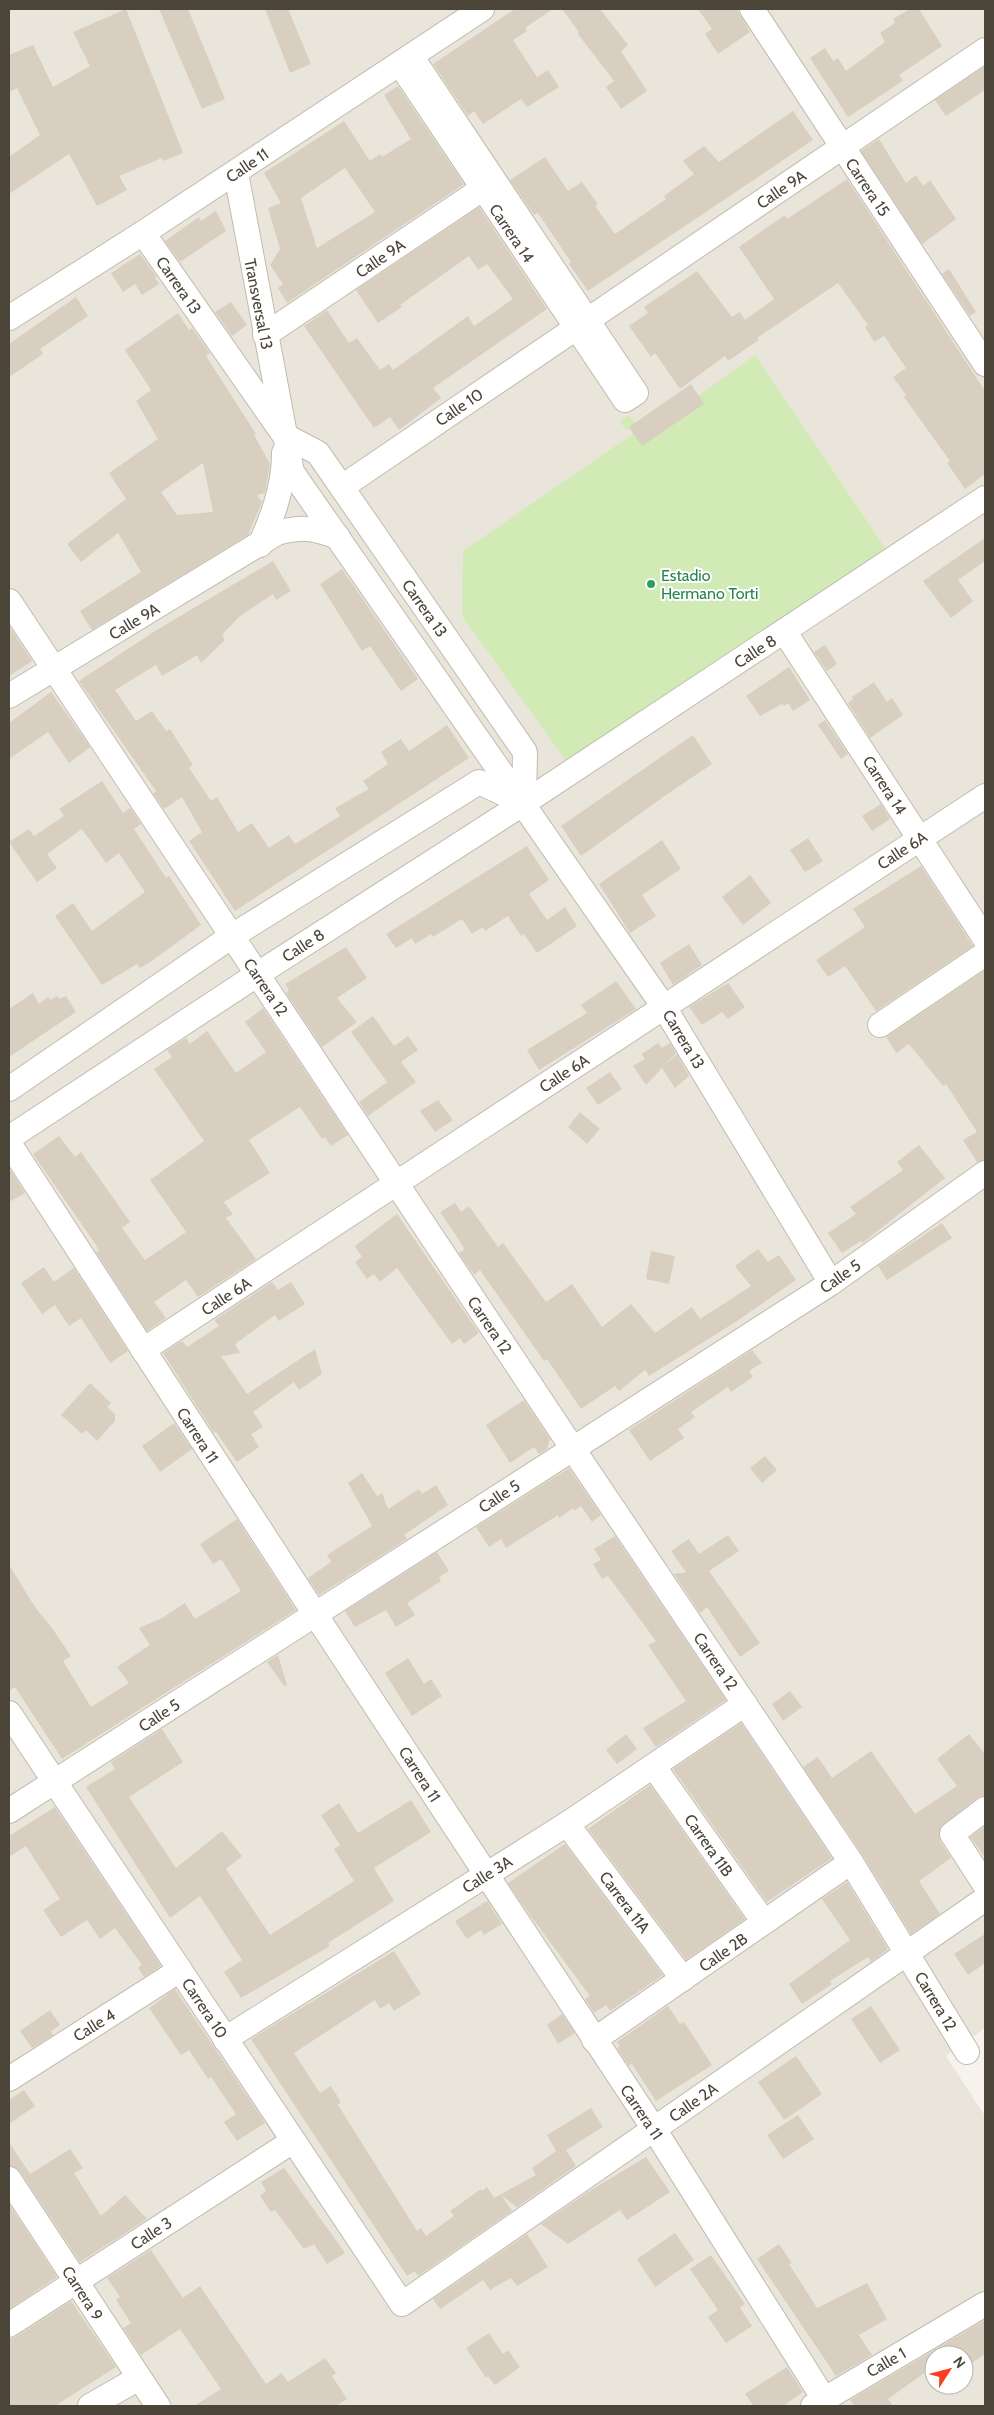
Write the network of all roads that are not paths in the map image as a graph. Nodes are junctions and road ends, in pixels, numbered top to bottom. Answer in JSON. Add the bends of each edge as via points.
{"nodes":[{"id":1,"x":482,"y":9,"type":"edge"},
{"id":2,"x":752,"y":9,"type":"edge"},
{"id":3,"x":985,"y":50,"type":"edge"},
{"id":4,"x":405,"y":60,"type":"junction"},
{"id":5,"x":842,"y":148,"type":"junction"},
{"id":6,"x":236,"y":173,"type":"junction"},
{"id":7,"x":488,"y":185,"type":"junction"},
{"id":8,"x":143,"y":233,"type":"junction"},
{"id":9,"x":9,"y":318,"type":"edge"},
{"id":10,"x":581,"y":323,"type":"junction"},
{"id":11,"x":265,"y":335,"type":"junction"},
{"id":12,"x":985,"y":364,"type":"edge"},
{"id":13,"x":626,"y":400,"type":"dead end"},
{"id":14,"x":284,"y":435,"type":"junction"},
{"id":15,"x":342,"y":487,"type":"junction"},
{"id":16,"x":985,"y":498,"type":"edge"},
{"id":17,"x":338,"y":537,"type":"junction"},
{"id":18,"x":260,"y":545,"type":"junction"},
{"id":19,"x":9,"y":600,"type":"edge"},
{"id":20,"x":784,"y":631,"type":"junction"},
{"id":21,"x":54,"y":669,"type":"junction"},
{"id":22,"x":9,"y":696,"type":"edge"},
{"id":23,"x":985,"y":796,"type":"edge"},
{"id":24,"x":524,"y":803,"type":"junction"},
{"id":25,"x":921,"y":838,"type":"junction"},
{"id":26,"x":232,"y":936,"type":"junction"},
{"id":27,"x":985,"y":939,"type":"edge"},
{"id":28,"x":985,"y":954,"type":"edge"},
{"id":29,"x":258,"y":974,"type":"junction"},
{"id":30,"x":664,"y":1007,"type":"junction"},
{"id":31,"x":880,"y":1025,"type":"dead end"},
{"id":32,"x":9,"y":1089,"type":"edge"},
{"id":33,"x":9,"y":1138,"type":"edge"},
{"id":34,"x":9,"y":1143,"type":"edge"},
{"id":35,"x":985,"y":1173,"type":"edge"},
{"id":36,"x":396,"y":1183,"type":"junction"},
{"id":37,"x":831,"y":1283,"type":"junction"},
{"id":38,"x":143,"y":1350,"type":"junction"},
{"id":39,"x":573,"y":1448,"type":"junction"},
{"id":40,"x":314,"y":1614,"type":"junction"},
{"id":41,"x":745,"y":1704,"type":"junction"},
{"id":42,"x":9,"y":1713,"type":"edge"},
{"id":43,"x":654,"y":1767,"type":"junction"},
{"id":44,"x":55,"y":1782,"type":"junction"},
{"id":45,"x":985,"y":1809,"type":"edge"},
{"id":46,"x":9,"y":1811,"type":"edge"},
{"id":47,"x":567,"y":1824,"type":"junction"},
{"id":48,"x":851,"y":1862,"type":"junction"},
{"id":49,"x":486,"y":1875,"type":"junction"},
{"id":50,"x":985,"y":1885,"type":"edge"},
{"id":51,"x":985,"y":1899,"type":"edge"},
{"id":52,"x":764,"y":1922,"type":"junction"},
{"id":53,"x":908,"y":1953,"type":"junction"},
{"id":54,"x":180,"y":1970,"type":"junction"},
{"id":55,"x":683,"y":1980,"type":"junction"},
{"id":56,"x":225,"y":2038,"type":"junction"},
{"id":57,"x":594,"y":2040,"type":"junction"},
{"id":58,"x":967,"y":2052,"type":"dead end"},
{"id":59,"x":9,"y":2079,"type":"edge"},
{"id":60,"x":654,"y":2129,"type":"junction"},
{"id":61,"x":293,"y":2141,"type":"junction"},
{"id":62,"x":9,"y":2179,"type":"edge"},
{"id":63,"x":76,"y":2281,"type":"junction"},
{"id":64,"x":402,"y":2304,"type":"joint"},
{"id":65,"x":985,"y":2304,"type":"edge"},
{"id":66,"x":9,"y":2325,"type":"edge"},
{"id":67,"x":139,"y":2378,"type":"junction"},
{"id":68,"x":820,"y":2404,"type":"edge"},
{"id":69,"x":90,"y":2406,"type":"edge"},
{"id":70,"x":158,"y":2406,"type":"edge"}],
"edges":[{"from":1,"to":4,"type":"street","name":"Calle 11"},
{"from":2,"to":5,"type":"street","name":"Carrera 15"},
{"from":3,"to":5,"type":"street","name":"Calle 9A"},
{"from":4,"to":6,"type":"street","name":"Calle 11"},
{"from":4,"to":7,"type":"street","name":"Carrera 14"},
{"from":5,"to":10,"type":"street","name":"Calle 9A"},
{"from":5,"to":12,"type":"street","name":"Carrera 15"},
{"from":6,"to":8,"type":"street","name":"Calle 11"},
{"from":6,"to":11,"type":"street","name":"Transversal 13"},
{"from":7,"to":10,"type":"street","name":"Carrera 14"},
{"from":7,"to":11,"type":"street","name":"Calle 9A"},
{"from":8,"to":9,"type":"street","name":"Calle 11"},
{"from":8,"to":14,"type":"street","name":"Carrera 13"},
{"from":10,"to":13,"type":"street","name":"Carrera 14"},
{"from":10,"to":15,"type":"street","name":"Calle 10"},
{"from":11,"to":14,"type":"street","name":"Transversal 13"},
{"from":14,"to":15,"type":"street","name":"Carrera 13","via":[[318,453]]},
{"from":14,"to":17,"type":"street","name":"Carrera 13","via":[[292,472]]},
{"from":14,"to":18,"type":"street","via":[[280,492]]},
{"from":15,"to":24,"type":"street","name":"Carrera 13","via":[[525,752]]},
{"from":16,"to":20,"type":"street","name":"Calle 8"},
{"from":17,"to":18,"type":"street","name":"Calle 9A","via":[[318,530],[297,528],[278,533]]},
{"from":17,"to":24,"type":"street","name":"Carrera 13"},
{"from":18,"to":21,"type":"street","name":"Calle 9A"},
{"from":19,"to":21,"type":"street","name":"Carrera 12"},
{"from":20,"to":24,"type":"street","name":"Calle 8"},
{"from":20,"to":25,"type":"street","name":"Carrera 14"},
{"from":21,"to":22,"type":"street","name":"Calle 9A"},
{"from":21,"to":26,"type":"street","name":"Carrera 12"},
{"from":23,"to":25,"type":"street","name":"Calle 6A"},
{"from":24,"to":26,"type":"street","via":[[479,782]]},
{"from":24,"to":29,"type":"street","name":"Calle 8"},
{"from":24,"to":30,"type":"street","name":"Carrera 13"},
{"from":25,"to":27,"type":"street","name":"Carrera 14"},
{"from":25,"to":30,"type":"street","name":"Calle 6A"},
{"from":26,"to":29,"type":"street","name":"Carrera 12"},
{"from":26,"to":32,"type":"street"},
{"from":28,"to":31,"type":"street"},
{"from":29,"to":33,"type":"street","name":"Calle 8"},
{"from":29,"to":36,"type":"street","name":"Carrera 12"},
{"from":30,"to":36,"type":"street","name":"Calle 6A"},
{"from":30,"to":37,"type":"street","name":"Carrera 13"},
{"from":34,"to":38,"type":"street","name":"Carrera 11"},
{"from":35,"to":37,"type":"street","name":"Calle 5"},
{"from":36,"to":38,"type":"street","name":"Calle 6A"},
{"from":36,"to":39,"type":"street","name":"Carrera 12"},
{"from":37,"to":39,"type":"street","name":"Calle 5"},
{"from":38,"to":40,"type":"street","name":"Carrera 11"},
{"from":39,"to":40,"type":"street","name":"Calle 5"},
{"from":39,"to":41,"type":"street","name":"Carrera 12"},
{"from":40,"to":44,"type":"street","name":"Calle 5"},
{"from":40,"to":49,"type":"street","name":"Carrera 11"},
{"from":41,"to":43,"type":"street","name":"Calle 3A"},
{"from":41,"to":48,"type":"street","name":"Carrera 12"},
{"from":42,"to":44,"type":"street","name":"Carrera 10"},
{"from":43,"to":47,"type":"street","name":"Calle 3A"},
{"from":43,"to":52,"type":"street","name":"Carrera 11B"},
{"from":44,"to":46,"type":"street","name":"Calle 5"},
{"from":44,"to":54,"type":"street","name":"Carrera 10"},
{"from":45,"to":50,"type":"street","via":[[952,1834]]},
{"from":47,"to":49,"type":"street","name":"Calle 3A"},
{"from":47,"to":55,"type":"street","name":"Carrera 11A"},
{"from":48,"to":52,"type":"street","name":"Calle 2B"},
{"from":48,"to":53,"type":"street","name":"Carrera 12"},
{"from":49,"to":56,"type":"street","name":"Calle 3A"},
{"from":49,"to":57,"type":"street","name":"Carrera 11"},
{"from":51,"to":53,"type":"street","name":"Calle 2A"},
{"from":52,"to":55,"type":"street","name":"Calle 2B"},
{"from":53,"to":58,"type":"street","name":"Carrera 12"},
{"from":53,"to":60,"type":"street","name":"Calle 2A"},
{"from":54,"to":56,"type":"street","name":"Carrera 10"},
{"from":54,"to":59,"type":"street","name":"Calle 4"},
{"from":55,"to":57,"type":"street","name":"Calle 2B"},
{"from":56,"to":61,"type":"street","name":"Carrera 10"},
{"from":57,"to":60,"type":"street","name":"Carrera 11"},
{"from":60,"to":64,"type":"street","name":"Calle 2A"},
{"from":60,"to":68,"type":"street","name":"Carrera 11"},
{"from":61,"to":63,"type":"street","name":"Calle 3"},
{"from":61,"to":64,"type":"street","name":"Carrera 10"},
{"from":62,"to":63,"type":"street","name":"Carrera 9"},
{"from":63,"to":66,"type":"street","name":"Calle 3"},
{"from":63,"to":67,"type":"street","name":"Carrera 9"},
{"from":65,"to":68,"type":"street","name":"Calle 1"},
{"from":67,"to":69,"type":"street"},
{"from":67,"to":70,"type":"street","name":"Carrera 9"}]}
